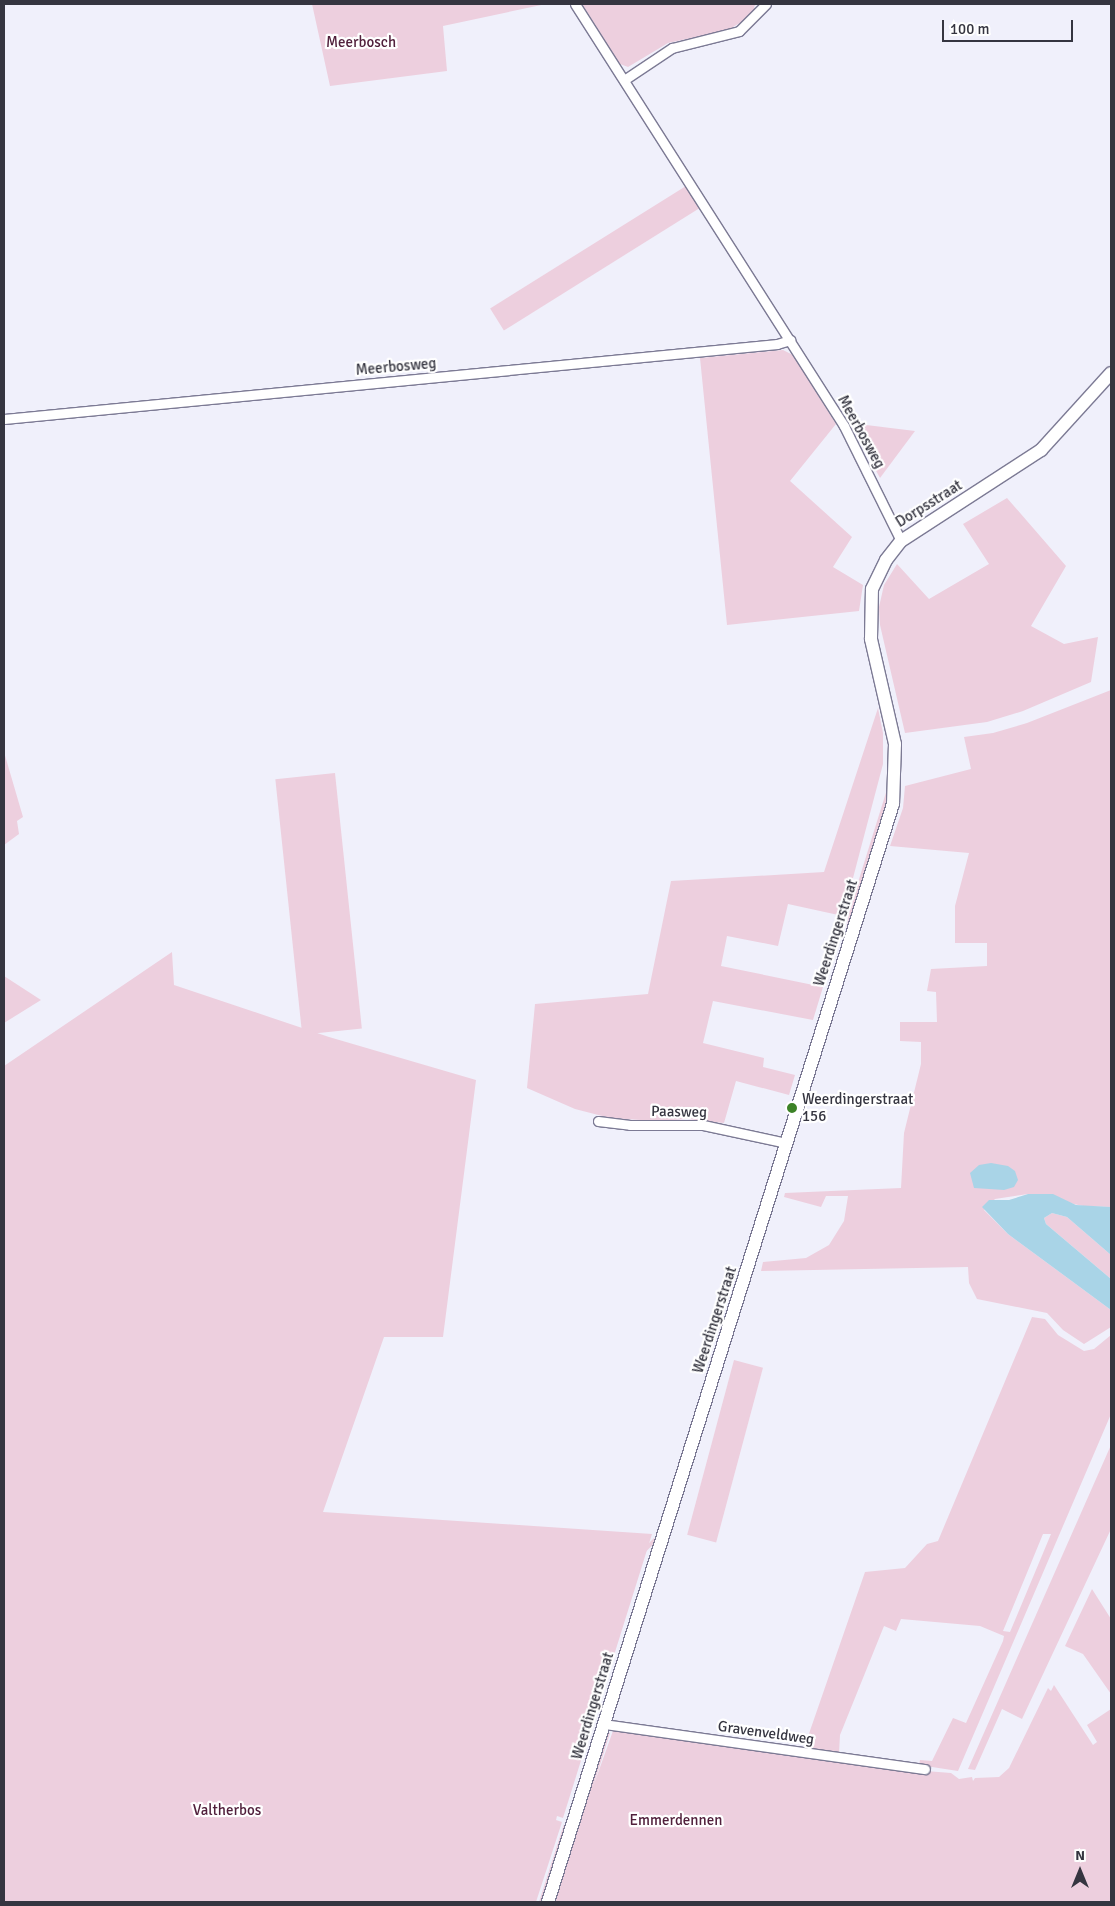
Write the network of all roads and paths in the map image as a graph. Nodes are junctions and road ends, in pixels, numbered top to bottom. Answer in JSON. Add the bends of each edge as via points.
{"nodes":[{"id":1,"x":575,"y":4,"type":"edge"},
{"id":2,"x":766,"y":4,"type":"edge"},
{"id":3,"x":624,"y":80,"type":"junction"},
{"id":4,"x":790,"y":340,"type":"junction"},
{"id":5,"x":1111,"y":373,"type":"edge"},
{"id":6,"x":4,"y":419,"type":"edge"},
{"id":7,"x":901,"y":541,"type":"junction"},
{"id":8,"x":894,"y":744,"type":"joint"},
{"id":9,"x":598,"y":1121,"type":"dead end"},
{"id":10,"x":787,"y":1143,"type":"junction"},
{"id":11,"x":604,"y":1724,"type":"junction"},
{"id":12,"x":925,"y":1769,"type":"dead end"},
{"id":13,"x":548,"y":1902,"type":"edge"}],
"edges":[{"from":1,"to":3,"type":"street","name":"Meerbosweg"},
{"from":2,"to":3,"type":"street","via":[[738,31],[672,48]]},
{"from":3,"to":4,"type":"street","name":"Meerbosweg"},
{"from":4,"to":6,"type":"street","name":"Meerbosweg","via":[[758,346]]},
{"from":4,"to":7,"type":"street","name":"Meerbosweg","via":[[858,451]]},
{"from":5,"to":7,"type":"main road","name":"Dorpsstraat","via":[[1041,450]]},
{"from":7,"to":8,"type":"main road","name":"Dorpsstraat","via":[[877,575],[869,608],[871,639]]},
{"from":8,"to":10,"type":"main road","name":"Weerdingerstraat","via":[[893,804]]},
{"from":9,"to":10,"type":"street","name":"Paasweg","via":[[630,1125],[703,1125]]},
{"from":10,"to":11,"type":"main road","name":"Weerdingerstraat"},
{"from":11,"to":12,"type":"street","name":"Gravenveldweg"},
{"from":11,"to":13,"type":"main road","name":"Weerdingerstraat"}]}
